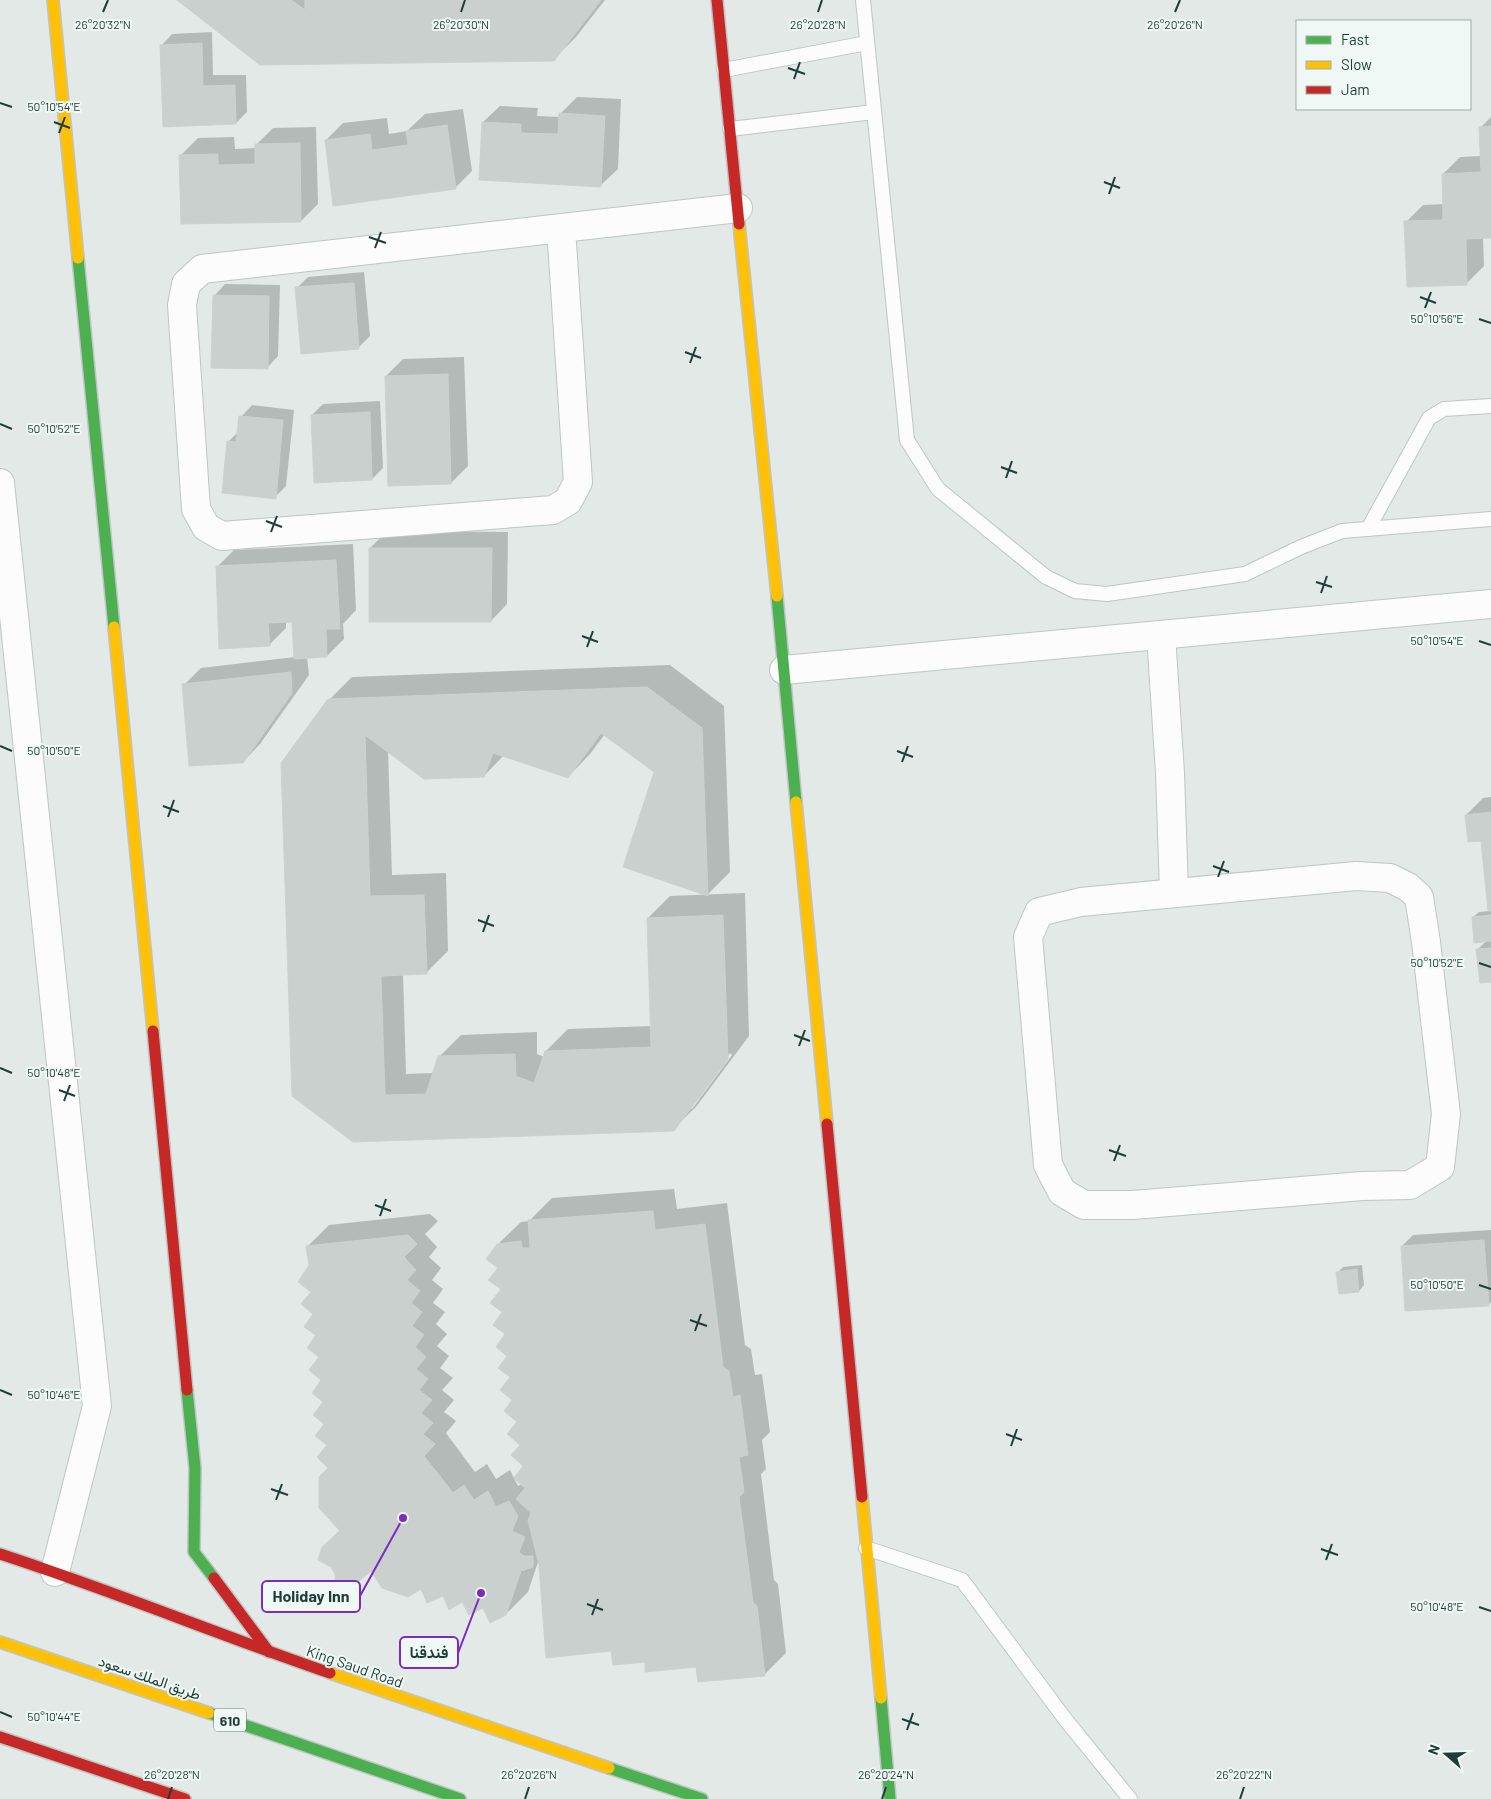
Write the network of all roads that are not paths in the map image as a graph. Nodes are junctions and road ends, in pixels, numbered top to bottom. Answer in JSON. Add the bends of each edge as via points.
{"nodes":[{"id":1,"x":53,"y":0,"type":"edge"},
{"id":2,"x":717,"y":0,"type":"edge"},
{"id":3,"x":863,"y":0,"type":"edge"},
{"id":4,"x":867,"y":42,"type":"junction"},
{"id":5,"x":724,"y":70,"type":"junction"},
{"id":6,"x":874,"y":112,"type":"junction"},
{"id":7,"x":730,"y":129,"type":"junction"},
{"id":8,"x":738,"y":208,"type":"junction"},
{"id":9,"x":561,"y":228,"type":"junction"},
{"id":10,"x":1491,"y":406,"type":"edge"},
{"id":11,"x":0,"y":483,"type":"edge"},
{"id":12,"x":2,"y":513,"type":"edge"},
{"id":13,"x":1491,"y":519,"type":"edge"},
{"id":14,"x":1368,"y":529,"type":"junction"},
{"id":15,"x":1491,"y":604,"type":"edge"},
{"id":16,"x":1161,"y":635,"type":"junction"},
{"id":17,"x":784,"y":670,"type":"junction"},
{"id":18,"x":1174,"y":892,"type":"junction"},
{"id":19,"x":866,"y":1548,"type":"junction"},
{"id":20,"x":0,"y":1554,"type":"edge"},
{"id":21,"x":55,"y":1572,"type":"junction"},
{"id":22,"x":0,"y":1642,"type":"edge"},
{"id":23,"x":269,"y":1652,"type":"junction"},
{"id":24,"x":0,"y":1737,"type":"edge"},
{"id":25,"x":186,"y":1799,"type":"edge"},
{"id":26,"x":460,"y":1799,"type":"edge"},
{"id":27,"x":702,"y":1799,"type":"edge"},
{"id":28,"x":890,"y":1799,"type":"edge"},
{"id":29,"x":1130,"y":1799,"type":"edge"}],
"edges":[{"from":1,"to":23,"type":"street","via":[[196,1468],[194,1552]]},
{"from":2,"to":5,"type":"street"},
{"from":3,"to":4,"type":"lane"},
{"from":4,"to":5,"type":"lane"},
{"from":4,"to":6,"type":"lane"},
{"from":5,"to":7,"type":"street"},
{"from":6,"to":7,"type":"lane"},
{"from":6,"to":14,"type":"lane","via":[[907,440],[938,489],[1046,577],[1075,591],[1107,594],[1245,574],[1342,531]]},
{"from":7,"to":8,"type":"street"},
{"from":8,"to":9,"type":"street"},
{"from":8,"to":17,"type":"street"},
{"from":9,"to":9,"type":"street","via":[[202,269],[186,284],[182,305],[196,509],[206,527],[222,536],[553,510],[568,501],[578,482]]},
{"from":10,"to":14,"type":"lane","via":[[1444,409],[1429,418]]},
{"from":11,"to":12,"type":"street"},
{"from":12,"to":21,"type":"street","via":[[96,1406]]},
{"from":13,"to":14,"type":"lane"},
{"from":15,"to":16,"type":"street"},
{"from":16,"to":17,"type":"street"},
{"from":16,"to":18,"type":"street"},
{"from":17,"to":19,"type":"street"},
{"from":18,"to":18,"type":"street","via":[[1356,876],[1390,878],[1408,887],[1419,898],[1446,1114],[1440,1167],[1410,1185],[1362,1186],[1133,1206],[1084,1205],[1062,1192],[1048,1166],[1028,937],[1039,912],[1081,902]]},
{"from":19,"to":28,"type":"street"},
{"from":19,"to":29,"type":"lane","via":[[962,1580],[1065,1719]]},
{"from":20,"to":21,"type":"street","name":"King Saud Road"},
{"from":21,"to":23,"type":"street","name":"King Saud Road"},
{"from":22,"to":26,"type":"street","name":"طريق الملك سعود","number":"610"},
{"from":23,"to":27,"type":"street","name":"King Saud Road"},
{"from":24,"to":25,"type":"street"}]}
